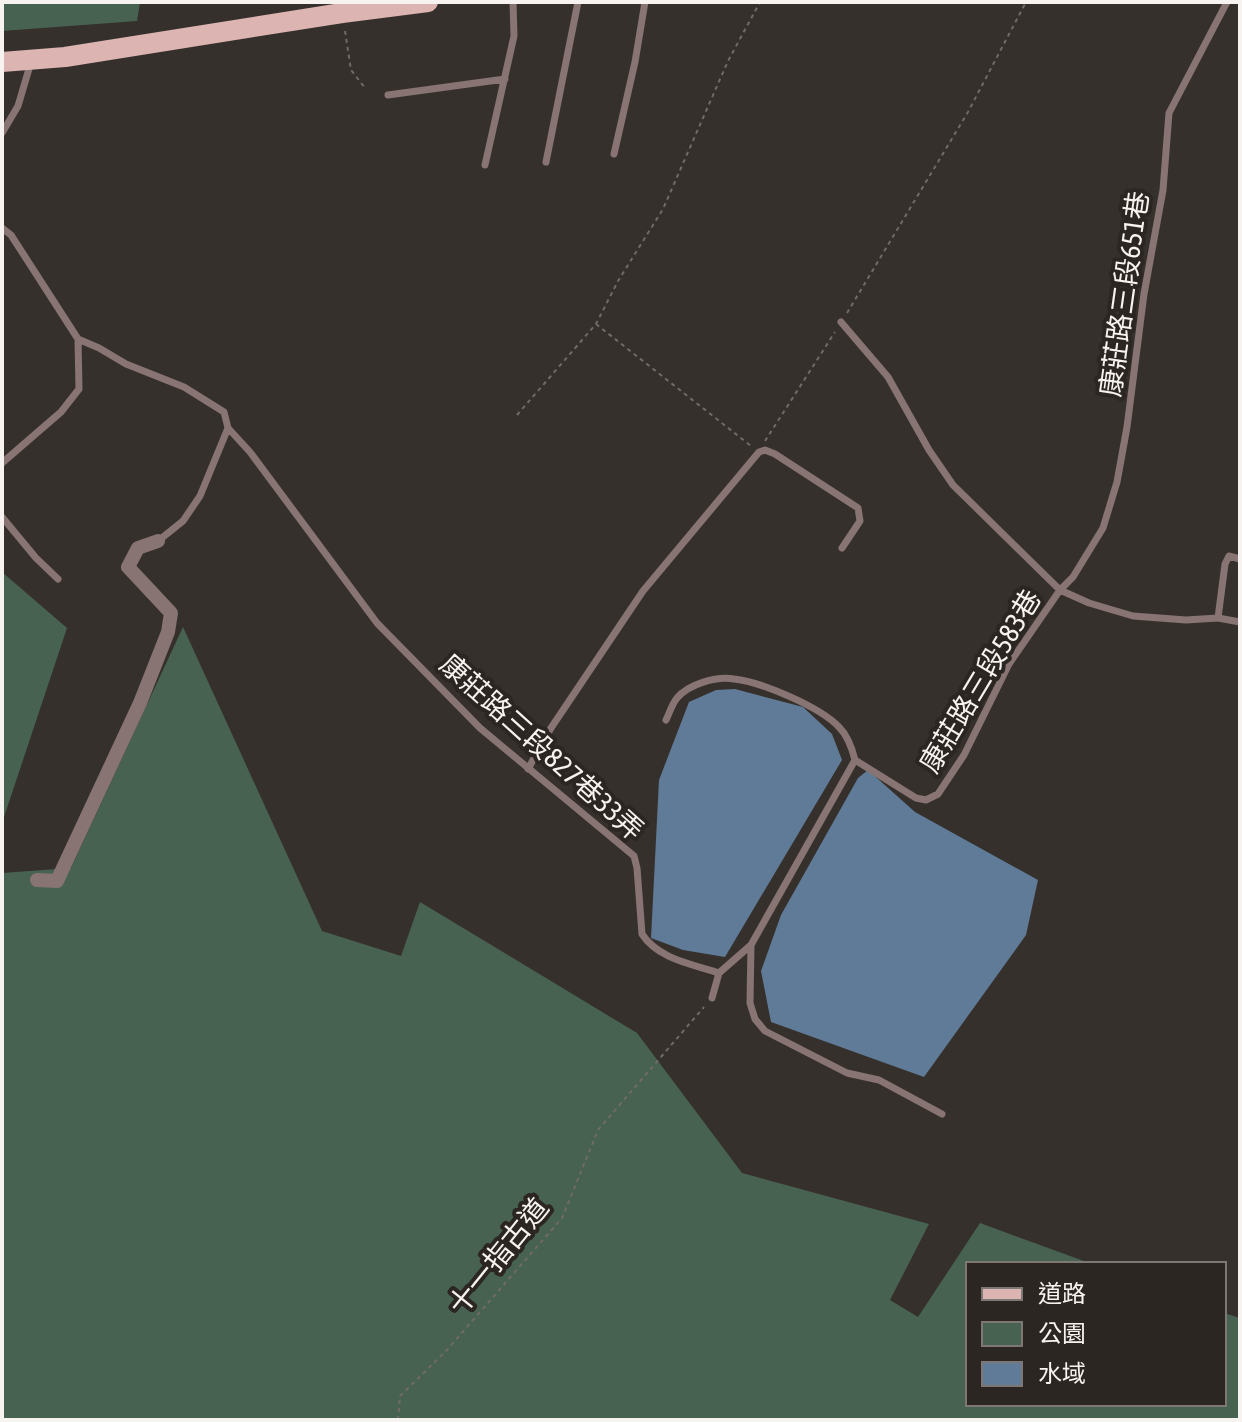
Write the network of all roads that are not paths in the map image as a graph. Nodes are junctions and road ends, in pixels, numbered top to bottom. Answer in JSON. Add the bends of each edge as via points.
{"nodes":[{"id":1,"x":322,"y":2,"type":"edge"},
{"id":2,"x":428,"y":2,"type":"edge"},
{"id":3,"x":513,"y":2,"type":"edge"},
{"id":4,"x":578,"y":2,"type":"edge"},
{"id":5,"x":645,"y":2,"type":"edge"},
{"id":6,"x":1227,"y":2,"type":"edge"},
{"id":7,"x":2,"y":48,"type":"edge"},
{"id":8,"x":32,"y":60,"type":"junction"},
{"id":9,"x":2,"y":62,"type":"edge"},
{"id":10,"x":505,"y":79,"type":"junction"},
{"id":11,"x":388,"y":95,"type":"dead end"},
{"id":12,"x":2,"y":133,"type":"edge"},
{"id":13,"x":614,"y":154,"type":"dead end"},
{"id":14,"x":546,"y":162,"type":"dead end"},
{"id":15,"x":485,"y":165,"type":"dead end"},
{"id":16,"x":2,"y":228,"type":"edge"},
{"id":17,"x":841,"y":322,"type":"road end"},
{"id":18,"x":78,"y":339,"type":"junction"},
{"id":19,"x":228,"y":428,"type":"junction"},
{"id":20,"x":2,"y":463,"type":"edge"},
{"id":21,"x":2,"y":517,"type":"edge"},
{"id":22,"x":158,"y":541,"type":"joint"},
{"id":23,"x":842,"y":548,"type":"dead end"},
{"id":24,"x":1240,"y":559,"type":"edge"},
{"id":25,"x":58,"y":579,"type":"dead end"},
{"id":26,"x":1060,"y":590,"type":"junction"},
{"id":27,"x":1218,"y":618,"type":"junction"},
{"id":28,"x":1240,"y":622,"type":"edge"},
{"id":29,"x":666,"y":720,"type":"dead end"},
{"id":30,"x":855,"y":760,"type":"junction"},
{"id":31,"x":528,"y":769,"type":"junction"},
{"id":32,"x":37,"y":880,"type":"dead end"},
{"id":33,"x":751,"y":945,"type":"junction"},
{"id":34,"x":719,"y":973,"type":"junction"},
{"id":35,"x":712,"y":998,"type":"road end"},
{"id":36,"x":942,"y":1114,"type":"dead end"}],
"edges":[{"from":1,"to":7,"type":"main road","via":[[108,39]]},
{"from":2,"to":8,"type":"main road"},
{"from":3,"to":10,"type":"lane","via":[[514,36]]},
{"from":4,"to":14,"type":"lane"},
{"from":5,"to":13,"type":"lane"},
{"from":6,"to":26,"type":"lane","name":"康莊路三段651巷","via":[[1169,113],[1163,190],[1117,482],[1103,528]]},
{"from":8,"to":9,"type":"main road"},
{"from":8,"to":12,"type":"lane","via":[[18,106]]},
{"from":10,"to":11,"type":"lane"},
{"from":10,"to":15,"type":"lane"},
{"from":16,"to":18,"type":"lane"},
{"from":17,"to":26,"type":"lane","via":[[888,377],[953,485]]},
{"from":18,"to":19,"type":"lane","name":"康莊路三段827巷33弄","via":[[184,387],[224,412]]},
{"from":18,"to":20,"type":"lane","via":[[79,389],[61,412]]},
{"from":19,"to":22,"type":"lane","via":[[200,496],[183,521]]},
{"from":19,"to":31,"type":"lane","name":"康莊路三段827巷33弄","via":[[377,623]]},
{"from":21,"to":25,"type":"lane"},
{"from":22,"to":32,"type":"street","via":[[138,548],[128,567],[171,613],[168,632],[57,881]]},
{"from":23,"to":31,"type":"lane","via":[[860,521],[858,508],[775,454],[759,452],[643,591]]},
{"from":24,"to":27,"type":"lane","via":[[1229,556],[1225,564]]},
{"from":26,"to":27,"type":"lane","name":"康莊路三段583巷","via":[[1133,616]]},
{"from":26,"to":30,"type":"lane","name":"康莊路三段583巷","via":[[1009,664],[964,755],[938,794],[916,798]]},
{"from":27,"to":28,"type":"lane","name":"康莊路三段583巷"},
{"from":29,"to":30,"type":"lane","via":[[677,698],[697,685],[733,678],[824,714],[841,728]]},
{"from":30,"to":33,"type":"lane"},
{"from":31,"to":34,"type":"lane","name":"康莊路三段827巷33弄","via":[[634,856],[642,934],[656,951]]},
{"from":33,"to":34,"type":"lane"},
{"from":33,"to":36,"type":"lane","via":[[750,1003],[765,1031],[847,1073],[879,1080]]},
{"from":34,"to":35,"type":"lane"}]}
